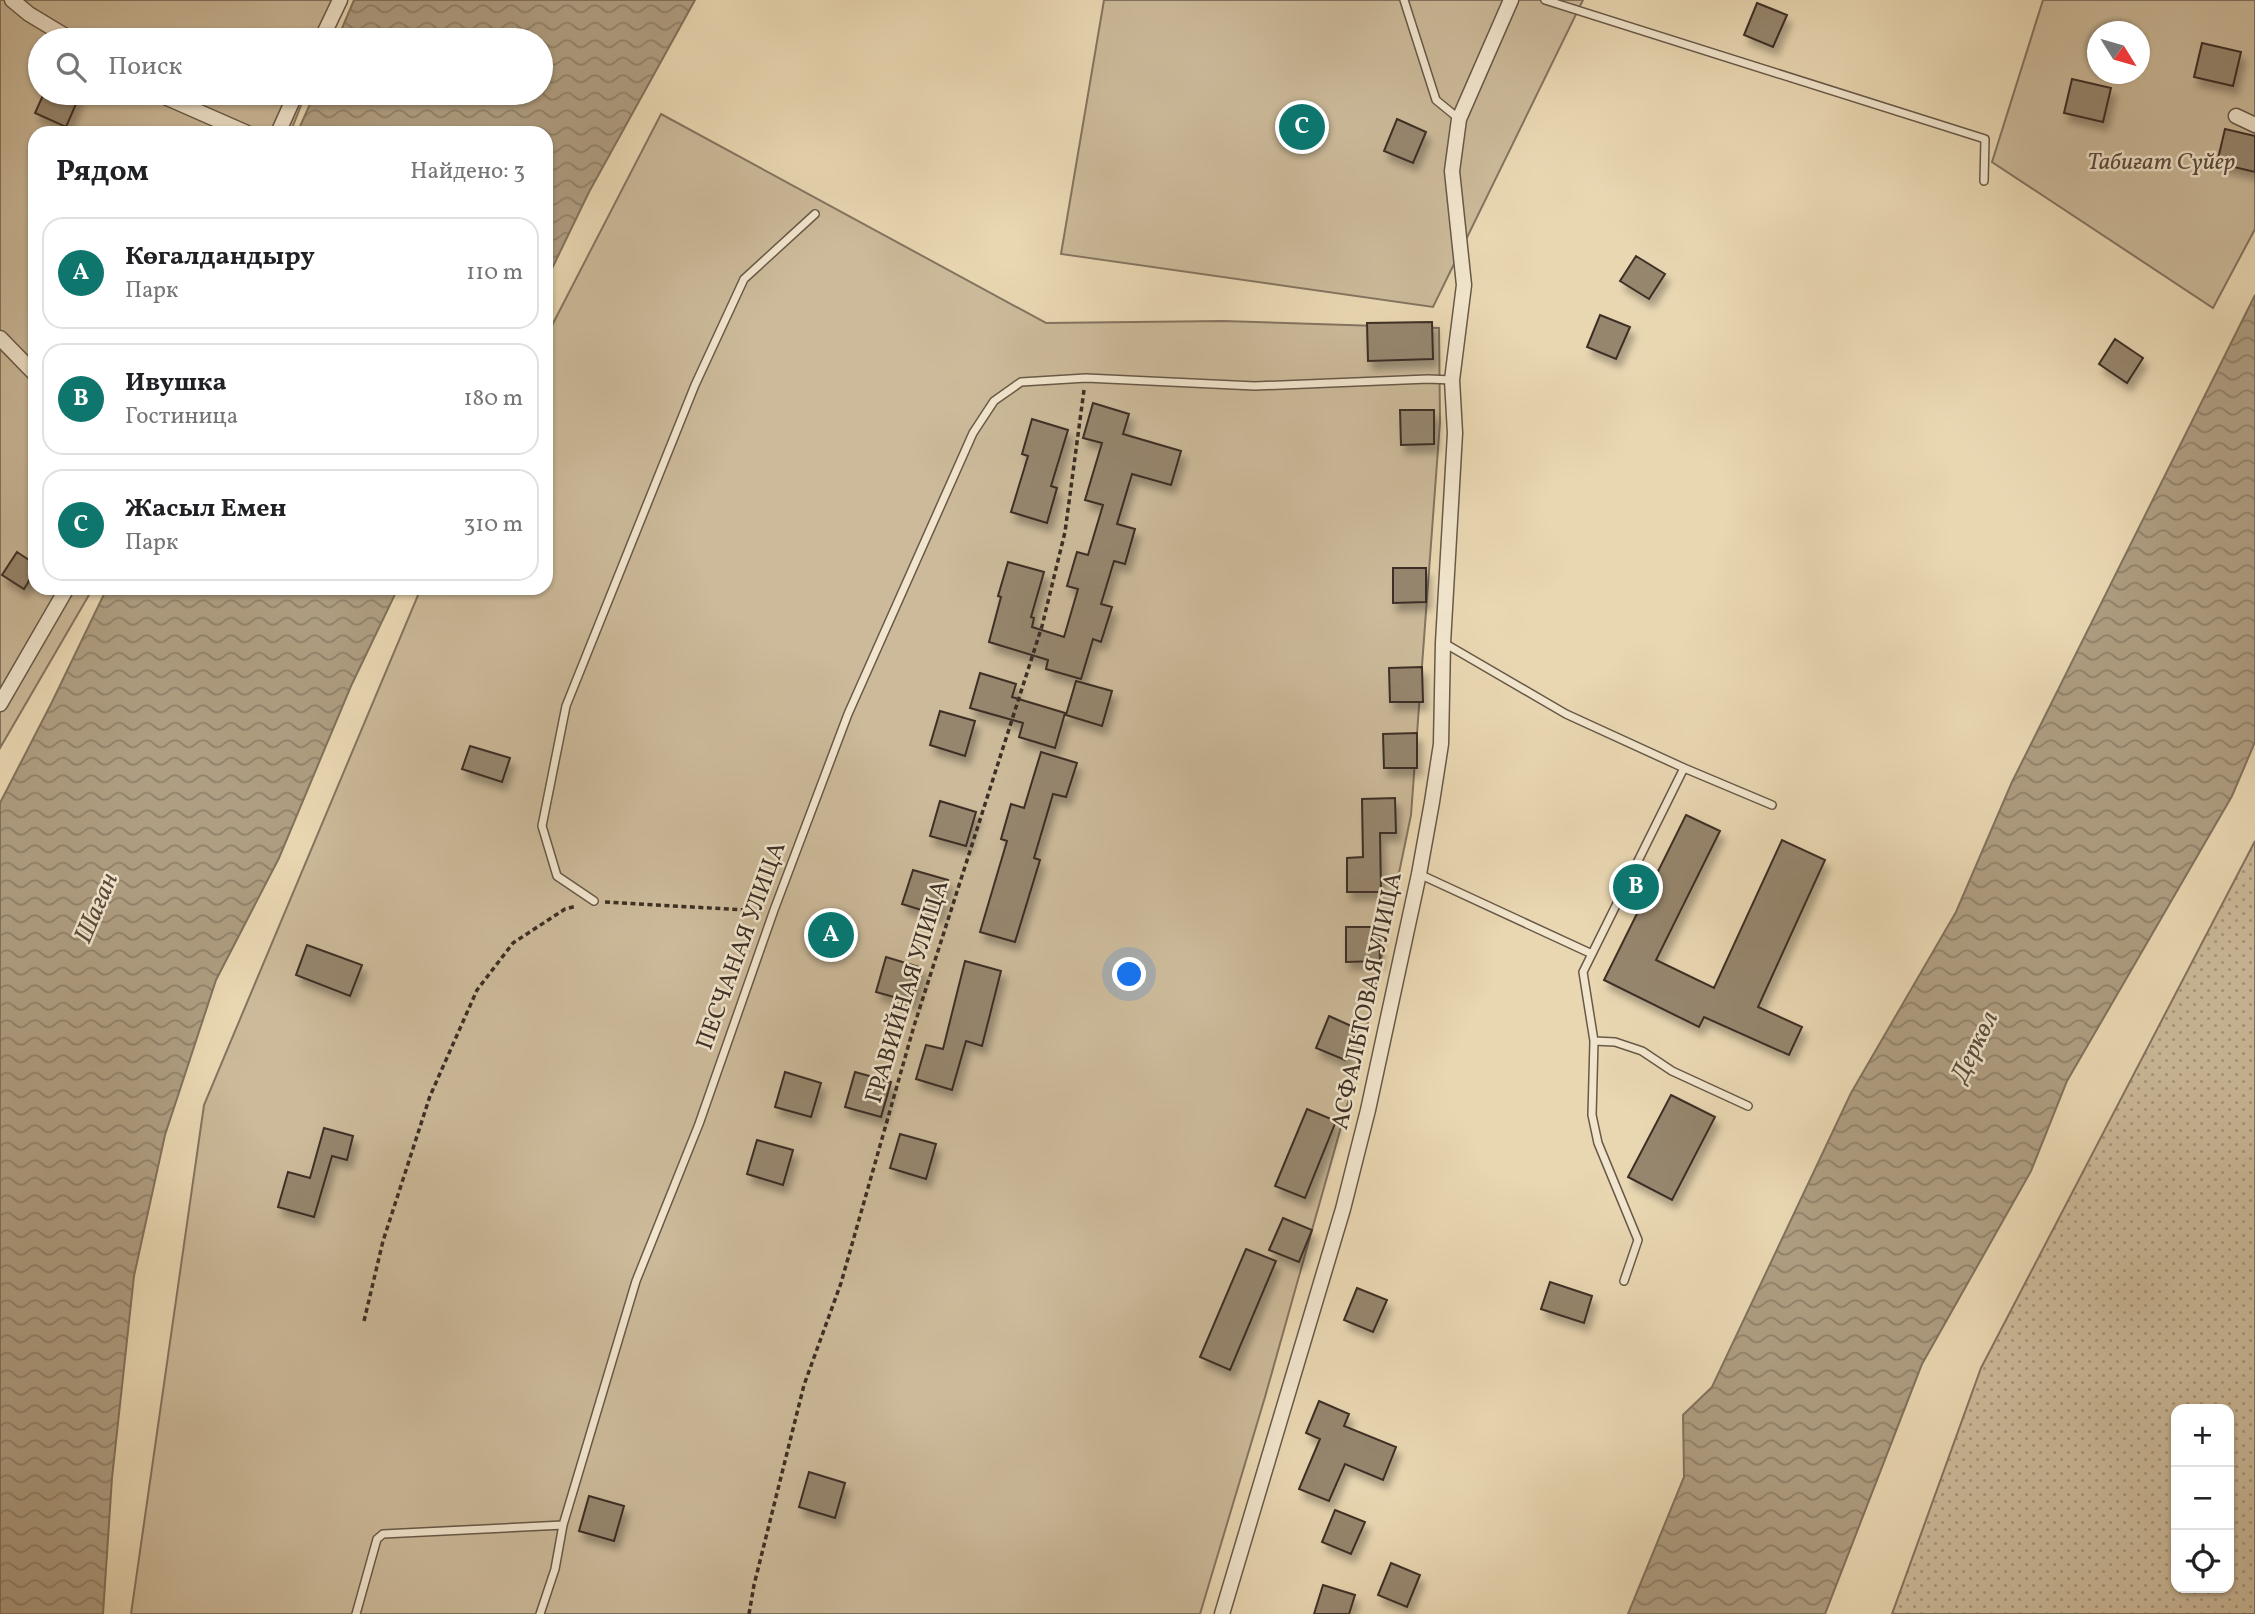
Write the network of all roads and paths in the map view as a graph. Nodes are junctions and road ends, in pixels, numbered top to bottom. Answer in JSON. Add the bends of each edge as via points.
{"nodes":[{"id":1,"x":12,"y":0,"type":"edge"},
{"id":2,"x":340,"y":0,"type":"edge"},
{"id":3,"x":1404,"y":0,"type":"edge"},
{"id":4,"x":1511,"y":0,"type":"edge"},
{"id":5,"x":1545,"y":0,"type":"edge"},
{"id":6,"x":52,"y":28,"type":"edge"},
{"id":7,"x":327,"y":28,"type":"edge"},
{"id":8,"x":183,"y":105,"type":"edge"},
{"id":9,"x":291,"y":105,"type":"edge"},
{"id":10,"x":2236,"y":116,"type":"dead end"},
{"id":11,"x":1459,"y":119,"type":"junction"},
{"id":12,"x":2255,"y":125,"type":"edge"},
{"id":13,"x":231,"y":126,"type":"edge"},
{"id":14,"x":281,"y":126,"type":"edge"},
{"id":15,"x":1984,"y":181,"type":"dead end"},
{"id":16,"x":816,"y":214,"type":"dead end"},
{"id":17,"x":0,"y":338,"type":"edge"},
{"id":18,"x":28,"y":367,"type":"edge"},
{"id":19,"x":1086,"y":378,"type":"junction"},
{"id":20,"x":1452,"y":380,"type":"junction"},
{"id":21,"x":63,"y":595,"type":"edge"},
{"id":22,"x":1443,"y":643,"type":"junction"},
{"id":23,"x":0,"y":704,"type":"edge"},
{"id":24,"x":1684,"y":768,"type":"junction"},
{"id":25,"x":1772,"y":805,"type":"dead end"},
{"id":26,"x":1419,"y":874,"type":"junction"},
{"id":27,"x":594,"y":901,"type":"junction"},
{"id":28,"x":774,"y":910,"type":"junction"},
{"id":29,"x":1592,"y":954,"type":"junction"},
{"id":30,"x":1594,"y":1041,"type":"junction"},
{"id":31,"x":1748,"y":1106,"type":"dead end"},
{"id":32,"x":1624,"y":1281,"type":"dead end"},
{"id":33,"x":364,"y":1321,"type":"dead end"},
{"id":34,"x":562,"y":1525,"type":"junction"},
{"id":35,"x":356,"y":1614,"type":"edge"},
{"id":36,"x":540,"y":1614,"type":"edge"},
{"id":37,"x":749,"y":1614,"type":"edge"},
{"id":38,"x":1222,"y":1614,"type":"edge"}],
"edges":[{"from":1,"to":6,"type":"street"},
{"from":2,"to":7,"type":"street"},
{"from":3,"to":11,"type":"lane","via":[[1436,100]]},
{"from":4,"to":11,"type":"street","name":"АСФАЛЬТОВАЯ УЛИЦА"},
{"from":5,"to":15,"type":"lane","via":[[1985,139]]},
{"from":8,"to":13,"type":"street"},
{"from":9,"to":14,"type":"street"},
{"from":10,"to":12,"type":"street"},
{"from":11,"to":20,"type":"street","name":"АСФАЛЬТОВАЯ УЛИЦА","via":[[1452,171],[1464,285]]},
{"from":16,"to":27,"type":"lane","via":[[744,279],[695,385],[566,706],[542,826],[557,876]]},
{"from":17,"to":18,"type":"street"},
{"from":19,"to":20,"type":"lane","name":"ПЕСЧАНАЯ УЛИЦА","via":[[1255,386]]},
{"from":19,"to":28,"type":"lane","name":"ПЕСЧАНАЯ УЛИЦА","via":[[1021,382],[994,401],[973,433],[848,714]]},
{"from":19,"to":37,"type":"path","name":"ГРАВИЙНАЯ УЛИЦА","via":[[1065,533],[1042,626],[914,1026],[842,1283],[804,1385]]},
{"from":20,"to":22,"type":"street","name":"АСФАЛЬТОВАЯ УЛИЦА","via":[[1455,433]]},
{"from":21,"to":23,"type":"street"},
{"from":22,"to":24,"type":"lane","via":[[1566,714]]},
{"from":22,"to":26,"type":"street","name":"АСФАЛЬТОВАЯ УЛИЦА","via":[[1441,744]]},
{"from":24,"to":25,"type":"lane"},
{"from":24,"to":29,"type":"lane"},
{"from":26,"to":29,"type":"lane"},
{"from":26,"to":38,"type":"street","name":"АСФАЛЬТОВАЯ УЛИЦА","via":[[1343,1209]]},
{"from":27,"to":28,"type":"path"},
{"from":27,"to":33,"type":"path","via":[[565,909],[513,943],[477,990],[430,1096],[383,1241]]},
{"from":28,"to":34,"type":"lane","name":"ПЕСЧАНАЯ УЛИЦА","via":[[699,1124],[636,1281]]},
{"from":29,"to":30,"type":"lane","via":[[1583,972]]},
{"from":30,"to":31,"type":"lane","via":[[1642,1051],[1672,1071]]},
{"from":30,"to":32,"type":"lane","via":[[1592,1115],[1598,1143],[1638,1240]]},
{"from":34,"to":35,"type":"lane","via":[[383,1534],[377,1539]]},
{"from":34,"to":36,"type":"lane","name":"ПЕСЧАНАЯ УЛИЦА","via":[[555,1569]]}]}
